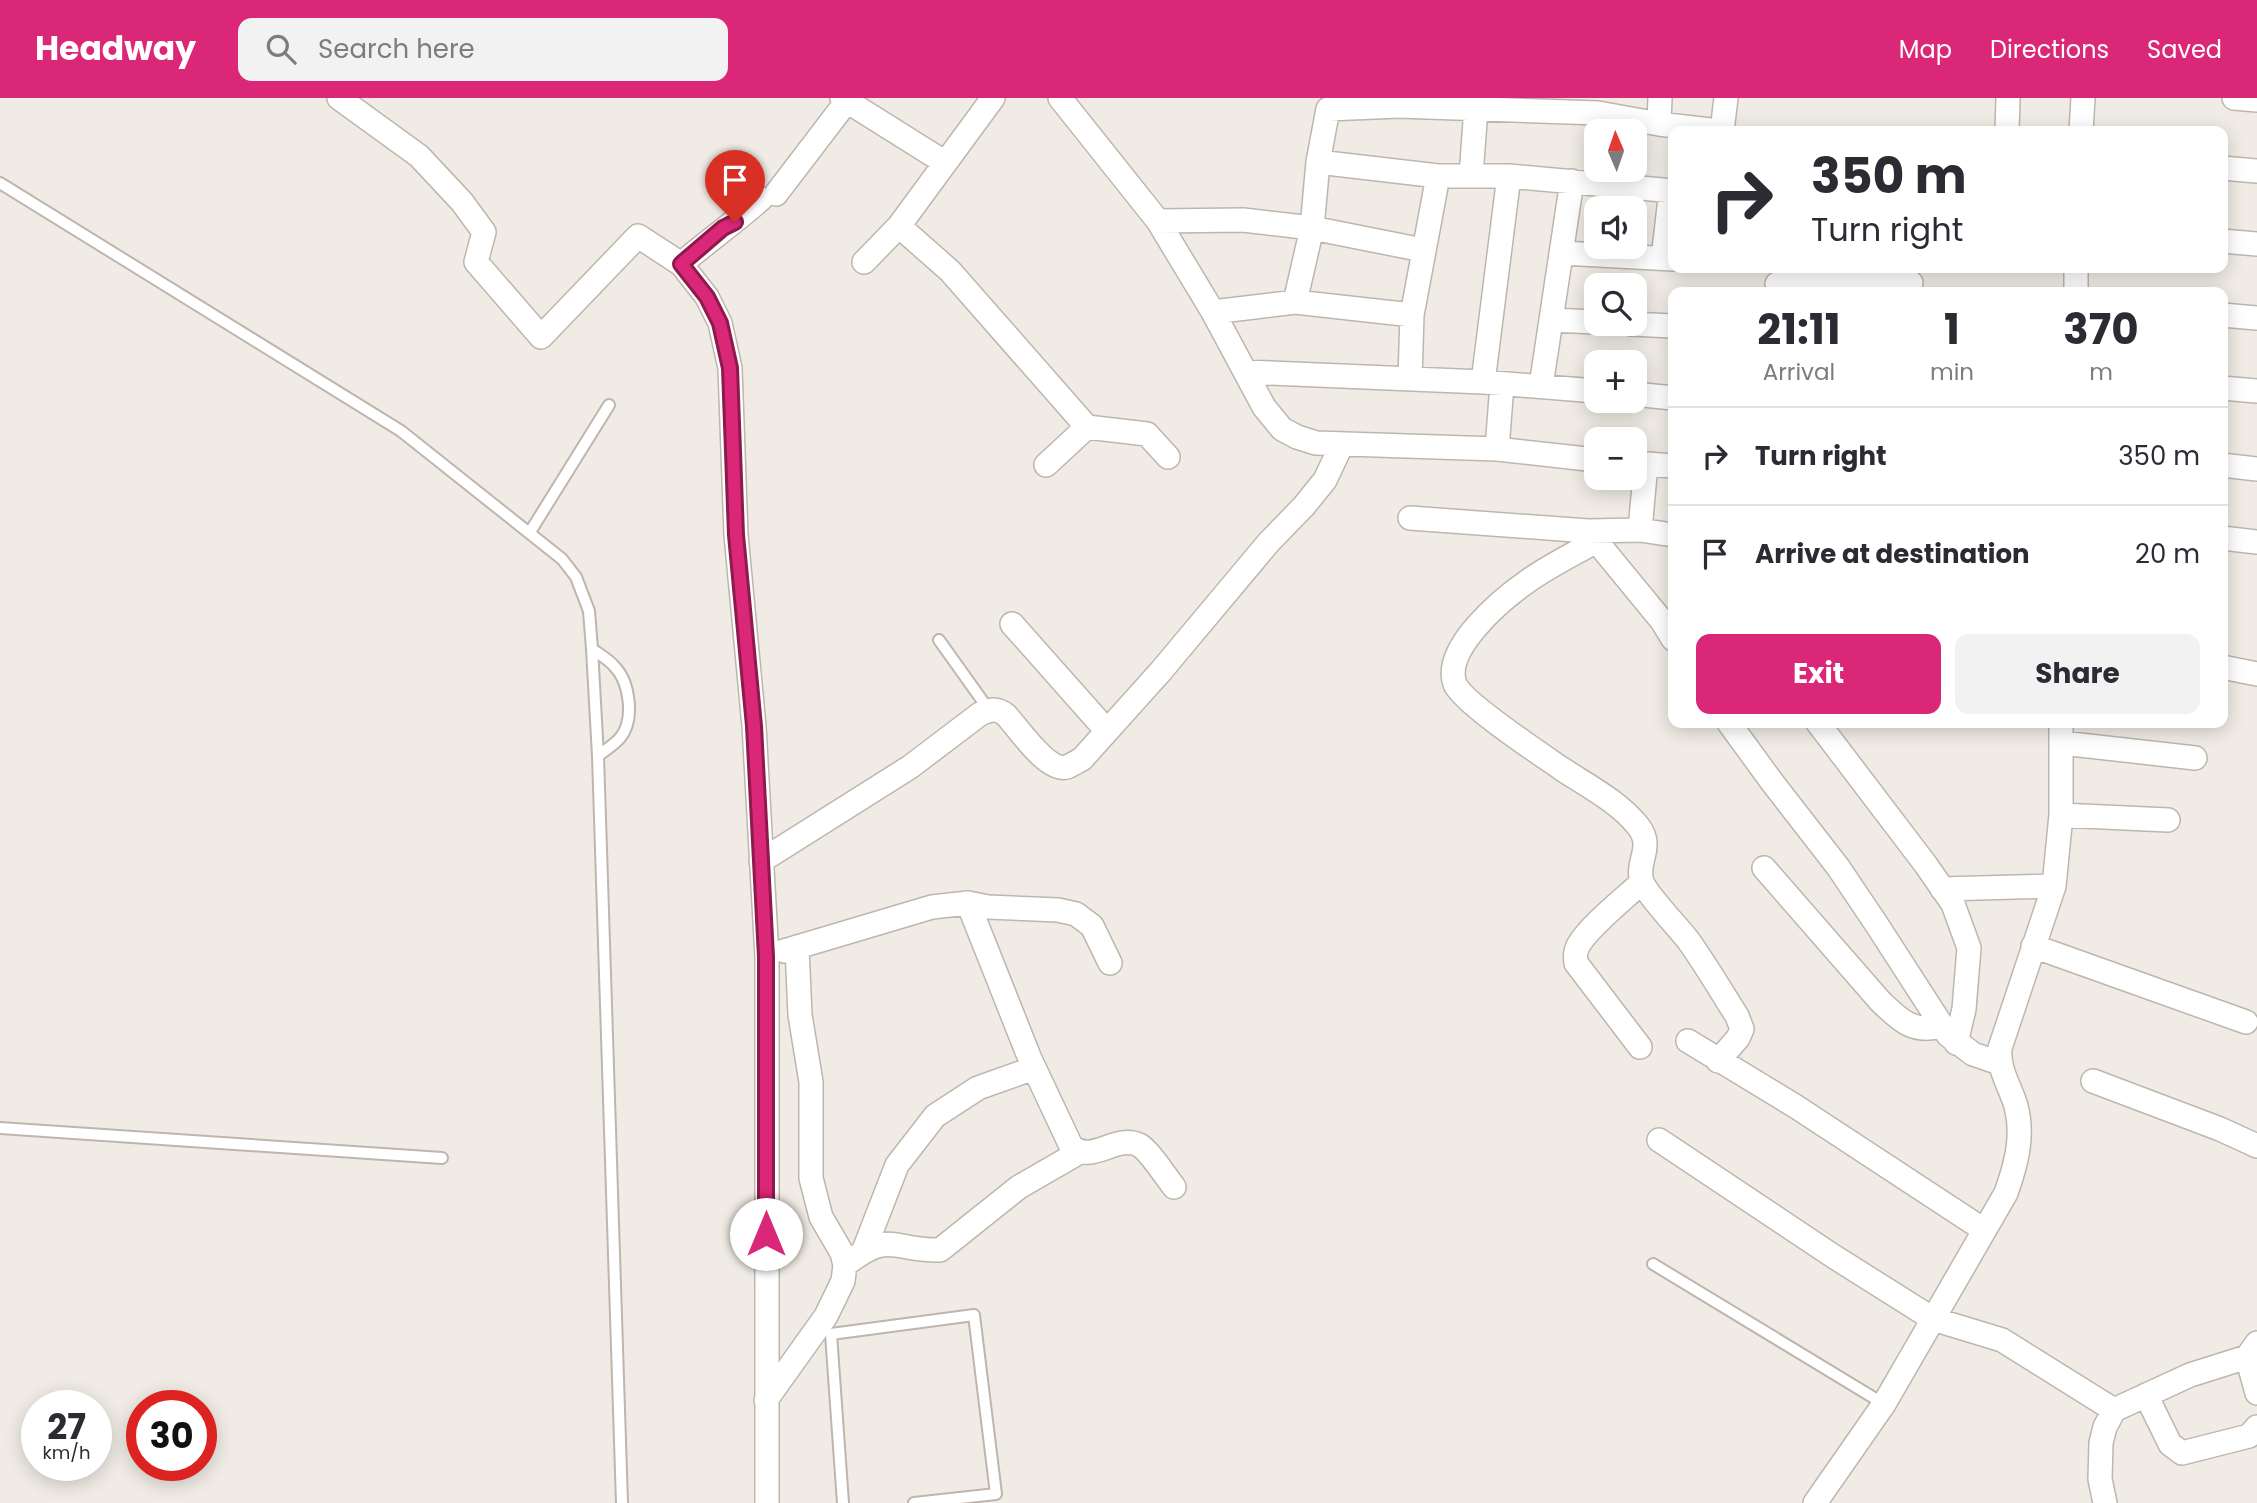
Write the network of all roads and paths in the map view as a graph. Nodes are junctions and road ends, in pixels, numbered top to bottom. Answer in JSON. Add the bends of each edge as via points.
{"nodes":[{"id":1,"x":339,"y":98,"type":"edge"},
{"id":2,"x":993,"y":98,"type":"edge"},
{"id":3,"x":1060,"y":98,"type":"edge"},
{"id":4,"x":1660,"y":98,"type":"edge"},
{"id":5,"x":1726,"y":98,"type":"edge"},
{"id":6,"x":2008,"y":98,"type":"edge"},
{"id":7,"x":2082,"y":98,"type":"edge"},
{"id":8,"x":2234,"y":98,"type":"edge"},
{"id":9,"x":844,"y":99,"type":"edge"},
{"id":10,"x":2257,"y":100,"type":"edge"},
{"id":11,"x":1400,"y":102,"type":"edge"},
{"id":12,"x":1329,"y":104,"type":"edge"},
{"id":13,"x":1476,"y":108,"type":"junction"},
{"id":14,"x":1659,"y":124,"type":"junction"},
{"id":15,"x":1677,"y":126,"type":"edge"},
{"id":16,"x":1722,"y":126,"type":"edge"},
{"id":17,"x":2007,"y":126,"type":"edge"},
{"id":18,"x":2081,"y":126,"type":"edge"},
{"id":19,"x":944,"y":162,"type":"junction"},
{"id":20,"x":1318,"y":162,"type":"junction"},
{"id":21,"x":2228,"y":169,"type":"edge"},
{"id":22,"x":2257,"y":171,"type":"edge"},
{"id":23,"x":1438,"y":176,"type":"junction"},
{"id":24,"x":1471,"y":176,"type":"junction"},
{"id":25,"x":1509,"y":176,"type":"junction"},
{"id":26,"x":1572,"y":181,"type":"junction"},
{"id":27,"x":0,"y":183,"type":"edge"},
{"id":28,"x":1668,"y":190,"type":"edge"},
{"id":29,"x":1158,"y":221,"type":"junction"},
{"id":30,"x":899,"y":226,"type":"junction"},
{"id":31,"x":1311,"y":228,"type":"junction"},
{"id":32,"x":2228,"y":242,"type":"edge"},
{"id":33,"x":2257,"y":244,"type":"edge"},
{"id":34,"x":1423,"y":250,"type":"junction"},
{"id":35,"x":1562,"y":253,"type":"junction"},
{"id":36,"x":1668,"y":258,"type":"edge"},
{"id":37,"x":864,"y":262,"type":"dead end"},
{"id":38,"x":681,"y":264,"type":"junction"},
{"id":39,"x":1776,"y":281,"type":"edge"},
{"id":40,"x":1911,"y":281,"type":"edge"},
{"id":41,"x":1295,"y":302,"type":"junction"},
{"id":42,"x":1213,"y":312,"type":"junction"},
{"id":43,"x":1412,"y":315,"type":"junction"},
{"id":44,"x":2228,"y":316,"type":"edge"},
{"id":45,"x":2257,"y":318,"type":"edge"},
{"id":46,"x":1551,"y":320,"type":"junction"},
{"id":47,"x":1584,"y":321,"type":"edge"},
{"id":48,"x":1647,"y":325,"type":"edge"},
{"id":49,"x":1668,"y":326,"type":"edge"},
{"id":50,"x":1245,"y":372,"type":"junction"},
{"id":51,"x":1410,"y":378,"type":"junction"},
{"id":52,"x":1493,"y":383,"type":"junction"},
{"id":53,"x":1541,"y":386,"type":"junction"},
{"id":54,"x":2228,"y":389,"type":"edge"},
{"id":55,"x":1584,"y":390,"type":"edge"},
{"id":56,"x":2257,"y":391,"type":"edge"},
{"id":57,"x":1647,"y":395,"type":"edge"},
{"id":58,"x":1668,"y":397,"type":"edge"},
{"id":59,"x":609,"y":405,"type":"dead end"},
{"id":60,"x":1087,"y":427,"type":"junction"},
{"id":61,"x":1342,"y":444,"type":"junction"},
{"id":62,"x":1497,"y":449,"type":"junction"},
{"id":63,"x":1168,"y":457,"type":"dead end"},
{"id":64,"x":1584,"y":459,"type":"edge"},
{"id":65,"x":1647,"y":464,"type":"edge"},
{"id":66,"x":1046,"y":465,"type":"dead end"},
{"id":67,"x":1668,"y":466,"type":"edge"},
{"id":68,"x":2228,"y":466,"type":"edge"},
{"id":69,"x":2257,"y":469,"type":"edge"},
{"id":70,"x":1640,"y":490,"type":"edge"},
{"id":71,"x":1410,"y":518,"type":"dead end"},
{"id":72,"x":1640,"y":530,"type":"junction"},
{"id":73,"x":530,"y":532,"type":"junction"},
{"id":74,"x":1668,"y":534,"type":"edge"},
{"id":75,"x":1592,"y":536,"type":"junction"},
{"id":76,"x":2228,"y":539,"type":"edge"},
{"id":77,"x":2257,"y":542,"type":"edge"},
{"id":78,"x":1012,"y":624,"type":"dead end"},
{"id":79,"x":1668,"y":631,"type":"edge"},
{"id":80,"x":939,"y":639,"type":"dead end"},
{"id":81,"x":593,"y":649,"type":"junction"},
{"id":82,"x":2228,"y":668,"type":"edge"},
{"id":83,"x":2257,"y":674,"type":"edge"},
{"id":84,"x":989,"y":710,"type":"junction"},
{"id":85,"x":1733,"y":728,"type":"edge"},
{"id":86,"x":1822,"y":728,"type":"edge"},
{"id":87,"x":2059,"y":728,"type":"edge"},
{"id":88,"x":1107,"y":731,"type":"junction"},
{"id":89,"x":598,"y":756,"type":"junction"},
{"id":90,"x":2195,"y":758,"type":"dead end"},
{"id":91,"x":2061,"y":815,"type":"junction"},
{"id":92,"x":2168,"y":820,"type":"dead end"},
{"id":93,"x":761,"y":861,"type":"junction"},
{"id":94,"x":1764,"y":869,"type":"dead end"},
{"id":95,"x":1642,"y":882,"type":"junction"},
{"id":96,"x":2054,"y":886,"type":"junction"},
{"id":97,"x":1942,"y":889,"type":"junction"},
{"id":98,"x":968,"y":903,"type":"junction"},
{"id":99,"x":2033,"y":946,"type":"junction"},
{"id":100,"x":797,"y":947,"type":"junction"},
{"id":101,"x":766,"y":957,"type":"junction"},
{"id":102,"x":1110,"y":963,"type":"dead end"},
{"id":103,"x":2246,"y":1022,"type":"dead end"},
{"id":104,"x":1948,"y":1035,"type":"junction"},
{"id":105,"x":1688,"y":1041,"type":"dead end"},
{"id":106,"x":1640,"y":1047,"type":"dead end"},
{"id":107,"x":1718,"y":1061,"type":"junction"},
{"id":108,"x":1999,"y":1063,"type":"junction"},
{"id":109,"x":1034,"y":1068,"type":"junction"},
{"id":110,"x":2093,"y":1081,"type":"dead end"},
{"id":111,"x":0,"y":1128,"type":"edge"},
{"id":112,"x":1659,"y":1140,"type":"dead end"},
{"id":113,"x":2257,"y":1146,"type":"edge"},
{"id":114,"x":1078,"y":1153,"type":"junction"},
{"id":115,"x":442,"y":1158,"type":"dead end"},
{"id":116,"x":1174,"y":1187,"type":"dead end"},
{"id":117,"x":1984,"y":1230,"type":"junction"},
{"id":118,"x":864,"y":1250,"type":"junction"},
{"id":119,"x":1653,"y":1264,"type":"dead end"},
{"id":120,"x":845,"y":1265,"type":"junction"},
{"id":121,"x":1933,"y":1319,"type":"junction"},
{"id":122,"x":2252,"y":1350,"type":"edge"},
{"id":123,"x":2257,"y":1393,"type":"edge"},
{"id":124,"x":2146,"y":1395,"type":"junction"},
{"id":125,"x":766,"y":1400,"type":"junction"},
{"id":126,"x":1884,"y":1404,"type":"junction"},
{"id":127,"x":2114,"y":1410,"type":"junction"},
{"id":128,"x":2257,"y":1427,"type":"edge"},
{"id":129,"x":622,"y":1503,"type":"edge"},
{"id":130,"x":767,"y":1503,"type":"edge"},
{"id":131,"x":843,"y":1503,"type":"edge"},
{"id":132,"x":914,"y":1503,"type":"edge"},
{"id":133,"x":1815,"y":1503,"type":"edge"},
{"id":134,"x":2105,"y":1503,"type":"edge"}],
"edges":[{"from":1,"to":38,"type":"street","via":[[419,156],[462,202],[484,232],[476,262],[541,337],[638,236]]},
{"from":2,"to":19,"type":"street"},
{"from":3,"to":29,"type":"street"},
{"from":4,"to":14,"type":"street"},
{"from":5,"to":16,"type":"street"},
{"from":6,"to":17,"type":"street"},
{"from":7,"to":18,"type":"street"},
{"from":8,"to":10,"type":"street"},
{"from":9,"to":19,"type":"street"},
{"from":9,"to":38,"type":"street","via":[[769,196]]},
{"from":11,"to":12,"type":"street"},
{"from":11,"to":13,"type":"street"},
{"from":12,"to":20,"type":"street"},
{"from":13,"to":14,"type":"street","via":[[1598,113]]},
{"from":13,"to":24,"type":"street"},
{"from":14,"to":15,"type":"street"},
{"from":19,"to":30,"type":"street"},
{"from":20,"to":23,"type":"street"},
{"from":20,"to":31,"type":"street"},
{"from":21,"to":22,"type":"street"},
{"from":23,"to":24,"type":"street"},
{"from":23,"to":34,"type":"street"},
{"from":24,"to":25,"type":"street"},
{"from":25,"to":26,"type":"street"},
{"from":25,"to":52,"type":"street"},
{"from":26,"to":28,"type":"street"},
{"from":26,"to":35,"type":"street"},
{"from":27,"to":73,"type":"lane","via":[[401,431]]},
{"from":29,"to":31,"type":"street","via":[[1244,220]]},
{"from":29,"to":42,"type":"street"},
{"from":30,"to":37,"type":"street"},
{"from":30,"to":60,"type":"street","via":[[950,271]]},
{"from":31,"to":34,"type":"street"},
{"from":31,"to":41,"type":"street"},
{"from":32,"to":33,"type":"street"},
{"from":34,"to":43,"type":"street"},
{"from":35,"to":36,"type":"street"},
{"from":35,"to":46,"type":"street"},
{"from":38,"to":93,"type":"street","via":[[720,323],[730,368],[736,535]]},
{"from":39,"to":40,"type":"street"},
{"from":41,"to":42,"type":"street"},
{"from":41,"to":43,"type":"street"},
{"from":42,"to":50,"type":"street"},
{"from":43,"to":51,"type":"street"},
{"from":44,"to":45,"type":"street"},
{"from":46,"to":47,"type":"street"},
{"from":46,"to":53,"type":"street"},
{"from":48,"to":49,"type":"street"},
{"from":50,"to":51,"type":"street"},
{"from":50,"to":61,"type":"street","via":[[1282,429],[1315,443]]},
{"from":51,"to":52,"type":"street"},
{"from":52,"to":53,"type":"street"},
{"from":52,"to":62,"type":"street"},
{"from":53,"to":55,"type":"street"},
{"from":54,"to":56,"type":"street"},
{"from":57,"to":58,"type":"street"},
{"from":59,"to":73,"type":"lane"},
{"from":60,"to":63,"type":"street","via":[[1147,434]]},
{"from":60,"to":66,"type":"street"},
{"from":61,"to":62,"type":"street"},
{"from":61,"to":88,"type":"street","via":[[1325,480],[1304,506]]},
{"from":62,"to":64,"type":"street"},
{"from":65,"to":67,"type":"street"},
{"from":68,"to":69,"type":"street"},
{"from":70,"to":72,"type":"street"},
{"from":71,"to":75,"type":"street"},
{"from":72,"to":74,"type":"street"},
{"from":72,"to":75,"type":"street"},
{"from":73,"to":81,"type":"lane","via":[[576,577],[589,611]]},
{"from":75,"to":79,"type":"street"},
{"from":75,"to":95,"type":"street","via":[[1527,582],[1473,629],[1459,650],[1453,672],[1456,685],[1469,701],[1616,804],[1640,827],[1646,842]]},
{"from":76,"to":77,"type":"street"},
{"from":78,"to":88,"type":"street"},
{"from":80,"to":84,"type":"lane"},
{"from":81,"to":89,"type":"lane"},
{"from":81,"to":89,"type":"lane","via":[[615,666],[626,684],[628,704],[628,721],[621,737]]},
{"from":82,"to":83,"type":"street"},
{"from":84,"to":88,"type":"street","via":[[1006,715],[1046,761],[1058,767],[1082,759]]},
{"from":84,"to":93,"type":"street","via":[[910,767]]},
{"from":85,"to":104,"type":"street","via":[[1838,867]]},
{"from":86,"to":97,"type":"street"},
{"from":87,"to":90,"type":"street"},
{"from":87,"to":91,"type":"street"},
{"from":89,"to":129,"type":"lane"},
{"from":91,"to":92,"type":"street"},
{"from":91,"to":96,"type":"street"},
{"from":93,"to":101,"type":"street"},
{"from":94,"to":104,"type":"street","via":[[1898,1018],[1918,1029]]},
{"from":95,"to":106,"type":"street","via":[[1587,934],[1575,957]]},
{"from":95,"to":107,"type":"street","via":[[1737,1016],[1742,1029]]},
{"from":96,"to":97,"type":"street"},
{"from":96,"to":99,"type":"street"},
{"from":97,"to":104,"type":"street","via":[[1953,904],[1969,948],[1964,1009]]},
{"from":98,"to":100,"type":"street","via":[[932,906]]},
{"from":98,"to":102,"type":"street","via":[[1076,914],[1092,926]]},
{"from":98,"to":109,"type":"street"},
{"from":99,"to":103,"type":"street"},
{"from":99,"to":108,"type":"street"},
{"from":100,"to":101,"type":"street"},
{"from":100,"to":120,"type":"street","via":[[800,1015],[811,1082],[811,1178],[821,1217]]},
{"from":101,"to":125,"type":"street"},
{"from":104,"to":108,"type":"street","via":[[1973,1054]]},
{"from":105,"to":107,"type":"street"},
{"from":107,"to":117,"type":"street"},
{"from":108,"to":117,"type":"street","via":[[2016,1107],[2020,1138],[2006,1193]]},
{"from":109,"to":114,"type":"street"},
{"from":109,"to":118,"type":"street","via":[[978,1088],[935,1116],[897,1165]]},
{"from":110,"to":113,"type":"street"},
{"from":111,"to":115,"type":"lane"},
{"from":112,"to":121,"type":"street"},
{"from":114,"to":116,"type":"street","via":[[1130,1143],[1142,1146]]},
{"from":114,"to":118,"type":"street","via":[[1019,1187],[940,1250],[882,1243]]},
{"from":117,"to":121,"type":"street"},
{"from":118,"to":120,"type":"street"},
{"from":119,"to":126,"type":"lane"},
{"from":120,"to":125,"type":"street","via":[[843,1281],[826,1316]]},
{"from":121,"to":126,"type":"street"},
{"from":121,"to":127,"type":"street","via":[[2002,1340]]},
{"from":122,"to":123,"type":"street"},
{"from":122,"to":124,"type":"street"},
{"from":124,"to":127,"type":"street"},
{"from":124,"to":128,"type":"street","via":[[2170,1444],[2182,1453],[2249,1436]]},
{"from":125,"to":130,"type":"street"},
{"from":126,"to":133,"type":"street"},
{"from":127,"to":134,"type":"street","via":[[2101,1443]]},
{"from":131,"to":132,"type":"lane","via":[[831,1334],[974,1315],[996,1494]]}]}
